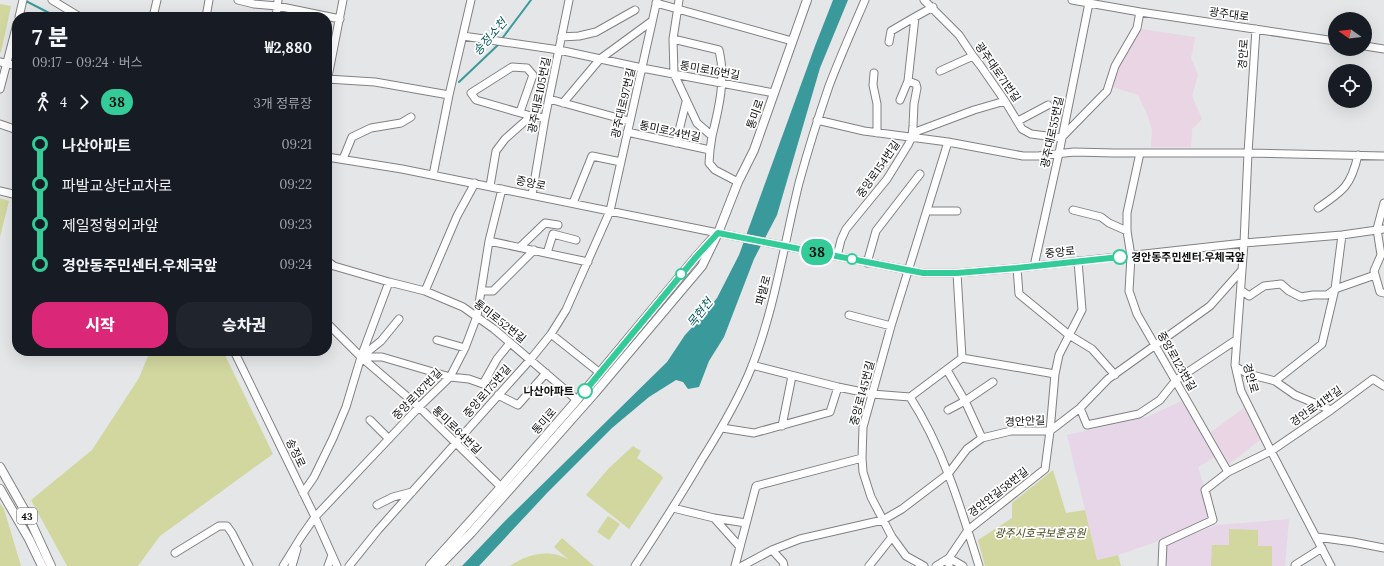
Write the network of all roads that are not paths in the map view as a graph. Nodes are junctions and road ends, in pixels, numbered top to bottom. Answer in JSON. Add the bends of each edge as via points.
{"nodes":[{"id":1,"x":23,"y":0,"type":"edge"},
{"id":2,"x":52,"y":0,"type":"edge"},
{"id":3,"x":67,"y":0,"type":"edge"},
{"id":4,"x":157,"y":0,"type":"edge"},
{"id":5,"x":209,"y":0,"type":"edge"},
{"id":6,"x":238,"y":0,"type":"edge"},
{"id":7,"x":343,"y":0,"type":"edge"},
{"id":8,"x":471,"y":0,"type":"edge"},
{"id":9,"x":569,"y":0,"type":"edge"},
{"id":10,"x":679,"y":0,"type":"edge"},
{"id":11,"x":807,"y":0,"type":"edge"},
{"id":12,"x":865,"y":0,"type":"edge"},
{"id":13,"x":924,"y":0,"type":"edge"},
{"id":14,"x":1072,"y":0,"type":"edge"},
{"id":15,"x":657,"y":2,"type":"edge"},
{"id":16,"x":278,"y":3,"type":"edge"},
{"id":17,"x":1089,"y":3,"type":"junction"},
{"id":18,"x":933,"y":7,"type":"junction"},
{"id":19,"x":65,"y":8,"type":"junction"},
{"id":20,"x":678,"y":9,"type":"junction"},
{"id":21,"x":636,"y":10,"type":"dead end"},
{"id":22,"x":20,"y":12,"type":"edge"},
{"id":23,"x":72,"y":12,"type":"edge"},
{"id":24,"x":154,"y":12,"type":"edge"},
{"id":25,"x":207,"y":12,"type":"edge"},
{"id":26,"x":313,"y":12,"type":"edge"},
{"id":27,"x":1140,"y":12,"type":"junction"},
{"id":28,"x":332,"y":17,"type":"edge"},
{"id":29,"x":916,"y":17,"type":"junction"},
{"id":30,"x":340,"y":19,"type":"junction"},
{"id":31,"x":652,"y":21,"type":"junction"},
{"id":32,"x":1256,"y":30,"type":"junction"},
{"id":33,"x":463,"y":36,"type":"junction"},
{"id":34,"x":562,"y":37,"type":"junction"},
{"id":35,"x":12,"y":38,"type":"edge"},
{"id":36,"x":672,"y":39,"type":"junction"},
{"id":37,"x":1328,"y":40,"type":"edge"},
{"id":38,"x":792,"y":42,"type":"junction"},
{"id":39,"x":889,"y":42,"type":"dead end"},
{"id":40,"x":1372,"y":47,"type":"edge"},
{"id":41,"x":1384,"y":49,"type":"edge"},
{"id":42,"x":559,"y":50,"type":"junction"},
{"id":43,"x":973,"y":56,"type":"junction"},
{"id":44,"x":332,"y":57,"type":"edge"},
{"id":45,"x":600,"y":59,"type":"junction"},
{"id":46,"x":3,"y":63,"type":"edge"},
{"id":47,"x":642,"y":68,"type":"junction"},
{"id":48,"x":940,"y":71,"type":"dead end"},
{"id":49,"x":874,"y":73,"type":"dead end"},
{"id":50,"x":674,"y":74,"type":"junction"},
{"id":51,"x":332,"y":80,"type":"edge"},
{"id":52,"x":908,"y":81,"type":"junction"},
{"id":53,"x":721,"y":83,"type":"junction"},
{"id":54,"x":0,"y":88,"type":"edge"},
{"id":55,"x":774,"y":93,"type":"junction"},
{"id":56,"x":449,"y":95,"type":"junction"},
{"id":57,"x":549,"y":99,"type":"junction"},
{"id":58,"x":900,"y":100,"type":"dead end"},
{"id":59,"x":1005,"y":101,"type":"junction"},
{"id":60,"x":686,"y":102,"type":"junction"},
{"id":61,"x":563,"y":103,"type":"junction"},
{"id":62,"x":1048,"y":105,"type":"dead end"},
{"id":63,"x":520,"y":112,"type":"junction"},
{"id":64,"x":530,"y":116,"type":"junction"},
{"id":65,"x":411,"y":118,"type":"dead end"},
{"id":66,"x":545,"y":118,"type":"junction"},
{"id":67,"x":817,"y":120,"type":"junction"},
{"id":68,"x":629,"y":121,"type":"junction"},
{"id":69,"x":1018,"y":121,"type":"junction"},
{"id":70,"x":0,"y":124,"type":"edge"},
{"id":71,"x":12,"y":128,"type":"edge"},
{"id":72,"x":627,"y":132,"type":"junction"},
{"id":73,"x":877,"y":133,"type":"junction"},
{"id":74,"x":712,"y":136,"type":"junction"},
{"id":75,"x":912,"y":137,"type":"junction"},
{"id":76,"x":1061,"y":138,"type":"junction"},
{"id":77,"x":948,"y":142,"type":"junction"},
{"id":78,"x":676,"y":143,"type":"junction"},
{"id":79,"x":710,"y":150,"type":"junction"},
{"id":80,"x":1059,"y":153,"type":"junction"},
{"id":81,"x":1140,"y":153,"type":"junction"},
{"id":82,"x":1248,"y":153,"type":"junction"},
{"id":83,"x":1358,"y":155,"type":"junction"},
{"id":84,"x":1384,"y":156,"type":"edge"},
{"id":85,"x":343,"y":159,"type":"junction"},
{"id":86,"x":332,"y":160,"type":"edge"},
{"id":87,"x":621,"y":162,"type":"junction"},
{"id":88,"x":920,"y":174,"type":"dead end"},
{"id":89,"x":433,"y":175,"type":"junction"},
{"id":90,"x":738,"y":182,"type":"junction"},
{"id":91,"x":475,"y":183,"type":"junction"},
{"id":92,"x":490,"y":186,"type":"junction"},
{"id":93,"x":502,"y":188,"type":"junction"},
{"id":94,"x":0,"y":191,"type":"edge"},
{"id":95,"x":12,"y":194,"type":"edge"},
{"id":96,"x":532,"y":195,"type":"junction"},
{"id":97,"x":1384,"y":202,"type":"edge"},
{"id":98,"x":573,"y":203,"type":"junction"},
{"id":99,"x":1318,"y":208,"type":"dead end"},
{"id":100,"x":610,"y":210,"type":"junction"},
{"id":101,"x":1073,"y":210,"type":"dead end"},
{"id":102,"x":957,"y":211,"type":"dead end"},
{"id":103,"x":927,"y":212,"type":"junction"},
{"id":104,"x":558,"y":225,"type":"dead end"},
{"id":105,"x":1381,"y":229,"type":"edge"},
{"id":106,"x":1127,"y":231,"type":"junction"},
{"id":107,"x":718,"y":233,"type":"junction"},
{"id":108,"x":1342,"y":235,"type":"junction"},
{"id":109,"x":576,"y":240,"type":"dead end"},
{"id":110,"x":489,"y":241,"type":"junction"},
{"id":111,"x":1244,"y":243,"type":"junction"},
{"id":112,"x":784,"y":246,"type":"junction"},
{"id":113,"x":520,"y":247,"type":"junction"},
{"id":114,"x":534,"y":250,"type":"junction"},
{"id":115,"x":547,"y":253,"type":"junction"},
{"id":116,"x":837,"y":256,"type":"junction"},
{"id":117,"x":1131,"y":256,"type":"junction"},
{"id":118,"x":1078,"y":261,"type":"junction"},
{"id":119,"x":588,"y":262,"type":"junction"},
{"id":120,"x":867,"y":262,"type":"junction"},
{"id":121,"x":332,"y":265,"type":"edge"},
{"id":122,"x":1034,"y":266,"type":"junction"},
{"id":123,"x":1017,"y":268,"type":"junction"},
{"id":124,"x":909,"y":271,"type":"junction"},
{"id":125,"x":1241,"y":271,"type":"junction"},
{"id":126,"x":957,"y":273,"type":"junction"},
{"id":127,"x":1375,"y":275,"type":"junction"},
{"id":128,"x":389,"y":282,"type":"junction"},
{"id":129,"x":1335,"y":289,"type":"junction"},
{"id":130,"x":1241,"y":290,"type":"junction"},
{"id":131,"x":425,"y":291,"type":"junction"},
{"id":132,"x":481,"y":292,"type":"junction"},
{"id":133,"x":1384,"y":293,"type":"edge"},
{"id":134,"x":849,"y":315,"type":"dead end"},
{"id":135,"x":477,"y":316,"type":"junction"},
{"id":136,"x":400,"y":319,"type":"dead end"},
{"id":137,"x":891,"y":326,"type":"junction"},
{"id":138,"x":332,"y":328,"type":"edge"},
{"id":139,"x":551,"y":334,"type":"junction"},
{"id":140,"x":1069,"y":335,"type":"junction"},
{"id":141,"x":437,"y":340,"type":"dead end"},
{"id":142,"x":1236,"y":340,"type":"junction"},
{"id":143,"x":510,"y":343,"type":"junction"},
{"id":144,"x":1156,"y":346,"type":"junction"},
{"id":145,"x":465,"y":348,"type":"junction"},
{"id":146,"x":236,"y":356,"type":"edge"},
{"id":147,"x":360,"y":357,"type":"junction"},
{"id":148,"x":962,"y":358,"type":"junction"},
{"id":149,"x":530,"y":360,"type":"junction"},
{"id":150,"x":752,"y":366,"type":"junction"},
{"id":151,"x":1236,"y":367,"type":"junction"},
{"id":152,"x":947,"y":370,"type":"junction"},
{"id":153,"x":546,"y":373,"type":"junction"},
{"id":154,"x":600,"y":373,"type":"junction"},
{"id":155,"x":1055,"y":374,"type":"junction"},
{"id":156,"x":1115,"y":374,"type":"junction"},
{"id":157,"x":792,"y":376,"type":"junction"},
{"id":158,"x":450,"y":377,"type":"junction"},
{"id":159,"x":1176,"y":380,"type":"junction"},
{"id":160,"x":1275,"y":381,"type":"junction"},
{"id":161,"x":993,"y":382,"type":"dead end"},
{"id":162,"x":1384,"y":386,"type":"edge"},
{"id":163,"x":838,"y":387,"type":"junction"},
{"id":164,"x":872,"y":394,"type":"junction"},
{"id":165,"x":498,"y":395,"type":"junction"},
{"id":166,"x":910,"y":397,"type":"junction"},
{"id":167,"x":577,"y":400,"type":"junction"},
{"id":168,"x":965,"y":401,"type":"junction"},
{"id":169,"x":418,"y":407,"type":"junction"},
{"id":170,"x":1080,"y":408,"type":"junction"},
{"id":171,"x":948,"y":410,"type":"dead end"},
{"id":172,"x":1331,"y":410,"type":"junction"},
{"id":173,"x":370,"y":420,"type":"dead end"},
{"id":174,"x":782,"y":426,"type":"junction"},
{"id":175,"x":722,"y":428,"type":"junction"},
{"id":176,"x":1050,"y":431,"type":"junction"},
{"id":177,"x":982,"y":438,"type":"junction"},
{"id":178,"x":389,"y":439,"type":"junction"},
{"id":179,"x":455,"y":444,"type":"junction"},
{"id":180,"x":1271,"y":451,"type":"junction"},
{"id":181,"x":862,"y":458,"type":"junction"},
{"id":182,"x":0,"y":467,"type":"edge"},
{"id":183,"x":1228,"y":472,"type":"junction"},
{"id":184,"x":948,"y":474,"type":"junction"},
{"id":185,"x":501,"y":487,"type":"junction"},
{"id":186,"x":0,"y":488,"type":"edge"},
{"id":187,"x":412,"y":492,"type":"junction"},
{"id":188,"x":303,"y":493,"type":"junction"},
{"id":189,"x":377,"y":505,"type":"dead end"},
{"id":190,"x":673,"y":508,"type":"junction"},
{"id":191,"x":315,"y":517,"type":"junction"},
{"id":192,"x":714,"y":518,"type":"junction"},
{"id":193,"x":882,"y":520,"type":"junction"},
{"id":194,"x":746,"y":523,"type":"junction"},
{"id":195,"x":968,"y":530,"type":"junction"},
{"id":196,"x":300,"y":537,"type":"junction"},
{"id":197,"x":892,"y":537,"type":"junction"},
{"id":198,"x":1317,"y":537,"type":"junction"},
{"id":199,"x":740,"y":546,"type":"junction"},
{"id":200,"x":1322,"y":548,"type":"junction"},
{"id":201,"x":1384,"y":548,"type":"edge"},
{"id":202,"x":772,"y":550,"type":"junction"},
{"id":203,"x":175,"y":553,"type":"dead end"},
{"id":204,"x":332,"y":555,"type":"junction"},
{"id":205,"x":949,"y":562,"type":"edge"},
{"id":206,"x":42,"y":566,"type":"edge"},
{"id":207,"x":51,"y":566,"type":"edge"},
{"id":208,"x":249,"y":566,"type":"edge"},
{"id":209,"x":283,"y":566,"type":"edge"},
{"id":210,"x":292,"y":566,"type":"edge"},
{"id":211,"x":328,"y":566,"type":"edge"},
{"id":212,"x":337,"y":566,"type":"edge"},
{"id":213,"x":349,"y":566,"type":"edge"},
{"id":214,"x":430,"y":566,"type":"edge"},
{"id":215,"x":439,"y":566,"type":"edge"},
{"id":216,"x":635,"y":566,"type":"edge"},
{"id":217,"x":735,"y":566,"type":"edge"},
{"id":218,"x":742,"y":566,"type":"edge"},
{"id":219,"x":784,"y":566,"type":"edge"},
{"id":220,"x":869,"y":566,"type":"edge"},
{"id":221,"x":924,"y":566,"type":"edge"},
{"id":222,"x":936,"y":566,"type":"edge"},
{"id":223,"x":963,"y":566,"type":"edge"},
{"id":224,"x":978,"y":566,"type":"edge"},
{"id":225,"x":1162,"y":566,"type":"edge"},
{"id":226,"x":1295,"y":566,"type":"edge"},
{"id":227,"x":1331,"y":566,"type":"edge"}],
"edges":[{"from":1,"to":22,"type":"street"},
{"from":2,"to":19,"type":"street"},
{"from":3,"to":19,"type":"street"},
{"from":4,"to":24,"type":"street"},
{"from":5,"to":25,"type":"street"},
{"from":6,"to":16,"type":"street","via":[[254,4]]},
{"from":7,"to":30,"type":"street"},
{"from":8,"to":33,"type":"street"},
{"from":9,"to":34,"type":"street","name":"광주대로105번길"},
{"from":10,"to":20,"type":"street"},
{"from":11,"to":38,"type":"main road","name":"통미로"},
{"from":12,"to":67,"type":"street","name":"파발로"},
{"from":13,"to":18,"type":"street","name":"광주대로71번길"},
{"from":14,"to":17,"type":"street","name":"광주대로"},
{"from":15,"to":20,"type":"street"},
{"from":15,"to":31,"type":"street","name":"광주대로97번길"},
{"from":16,"to":26,"type":"street"},
{"from":17,"to":27,"type":"street","name":"광주대로"},
{"from":17,"to":76,"type":"street","name":"광주대로55번길"},
{"from":18,"to":29,"type":"street"},
{"from":18,"to":43,"type":"street","name":"광주대로71번길","via":[[959,34]]},
{"from":19,"to":23,"type":"street"},
{"from":20,"to":36,"type":"street"},
{"from":20,"to":38,"type":"street"},
{"from":21,"to":34,"type":"street","via":[[596,32]]},
{"from":27,"to":32,"type":"street","name":"광주대로"},
{"from":27,"to":76,"type":"street","via":[[1137,28],[1115,66],[1107,91]]},
{"from":28,"to":30,"type":"street"},
{"from":29,"to":39,"type":"street","via":[[891,31]]},
{"from":29,"to":52,"type":"street"},
{"from":30,"to":44,"type":"street"},
{"from":31,"to":45,"type":"street"},
{"from":31,"to":47,"type":"street","name":"광주대로97번길"},
{"from":32,"to":37,"type":"street","name":"광주대로"},
{"from":32,"to":82,"type":"street","name":"경안로"},
{"from":33,"to":42,"type":"street","name":"통미로16번길"},
{"from":33,"to":56,"type":"street"},
{"from":34,"to":42,"type":"street","name":"광주대로105번길"},
{"from":35,"to":46,"type":"street"},
{"from":36,"to":50,"type":"street"},
{"from":36,"to":53,"type":"street","via":[[719,50],[722,64]]},
{"from":38,"to":55,"type":"main road","name":"통미로"},
{"from":40,"to":41,"type":"street"},
{"from":42,"to":45,"type":"street","name":"통미로16번길"},
{"from":42,"to":57,"type":"street","name":"광주대로105번길"},
{"from":43,"to":48,"type":"street"},
{"from":43,"to":59,"type":"street","name":"광주대로71번길"},
{"from":45,"to":47,"type":"street","name":"통미로16번길"},
{"from":45,"to":61,"type":"street"},
{"from":46,"to":54,"type":"street"},
{"from":47,"to":50,"type":"street","name":"통미로16번길"},
{"from":47,"to":68,"type":"street","name":"광주대로97번길"},
{"from":49,"to":73,"type":"street"},
{"from":50,"to":53,"type":"street","name":"통미로16번길"},
{"from":50,"to":60,"type":"street"},
{"from":51,"to":56,"type":"street","via":[[376,82]]},
{"from":52,"to":58,"type":"street"},
{"from":52,"to":75,"type":"street","name":"중앙로154번길","via":[[916,84],[917,88]]},
{"from":53,"to":55,"type":"street","name":"통미로16번길"},
{"from":53,"to":74,"type":"street","via":[[719,108]]},
{"from":55,"to":90,"type":"main road","name":"통미로","via":[[754,150]]},
{"from":56,"to":89,"type":"street"},
{"from":57,"to":61,"type":"street"},
{"from":57,"to":66,"type":"street","name":"광주대로105번길"},
{"from":59,"to":69,"type":"street","name":"광주대로71번길"},
{"from":59,"to":75,"type":"street","via":[[918,131]]},
{"from":60,"to":74,"type":"street","via":[[697,123]]},
{"from":60,"to":78,"type":"street"},
{"from":61,"to":68,"type":"street"},
{"from":62,"to":69,"type":"street"},
{"from":63,"to":63,"type":"street","via":[[476,100],[472,93],[512,67],[527,68],[533,75]]},
{"from":63,"to":64,"type":"street"},
{"from":64,"to":66,"type":"street"},
{"from":64,"to":92,"type":"street","via":[[496,151]]},
{"from":65,"to":85,"type":"street","via":[[401,123],[371,128],[352,137]]},
{"from":66,"to":96,"type":"street","name":"광주대로105번길"},
{"from":67,"to":73,"type":"street"},
{"from":67,"to":112,"type":"street","name":"파발로"},
{"from":68,"to":72,"type":"street","name":"광주대로97번길"},
{"from":69,"to":76,"type":"street","name":"광주대로71번길","via":[[1026,132]]},
{"from":70,"to":71,"type":"street"},
{"from":72,"to":78,"type":"street","name":"통미로24번길"},
{"from":72,"to":87,"type":"street","name":"광주대로97번길"},
{"from":73,"to":75,"type":"street"},
{"from":74,"to":79,"type":"street"},
{"from":75,"to":77,"type":"street"},
{"from":75,"to":116,"type":"street","name":"중앙로154번길","via":[[887,179],[846,229]]},
{"from":76,"to":80,"type":"street","name":"광주대로55번길"},
{"from":77,"to":80,"type":"street","via":[[1022,156]]},
{"from":77,"to":103,"type":"street","name":"중앙로145번길"},
{"from":78,"to":79,"type":"street","name":"통미로24번길"},
{"from":79,"to":90,"type":"street","name":"통미로24번길","via":[[709,163],[721,174]]},
{"from":80,"to":81,"type":"street"},
{"from":80,"to":122,"type":"street","name":"광주대로55번길"},
{"from":81,"to":82,"type":"street"},
{"from":81,"to":106,"type":"street","name":"중앙로123번길","via":[[1127,213]]},
{"from":82,"to":83,"type":"street"},
{"from":82,"to":111,"type":"street","name":"경안로"},
{"from":83,"to":84,"type":"street"},
{"from":83,"to":99,"type":"street","via":[[1352,176],[1344,190]]},
{"from":85,"to":86,"type":"street","name":"중앙로"},
{"from":85,"to":89,"type":"street","name":"중앙로"},
{"from":87,"to":98,"type":"street","via":[[592,156]]},
{"from":87,"to":100,"type":"street","name":"광주대로97번길"},
{"from":88,"to":120,"type":"street","via":[[876,231]]},
{"from":89,"to":91,"type":"street","name":"중앙로"},
{"from":90,"to":107,"type":"main road","name":"통미로"},
{"from":91,"to":92,"type":"street","name":"중앙로"},
{"from":91,"to":131,"type":"street","via":[[457,216]]},
{"from":92,"to":93,"type":"street","name":"중앙로"},
{"from":93,"to":96,"type":"street","name":"중앙로"},
{"from":93,"to":110,"type":"street","name":"중앙로187번길"},
{"from":94,"to":95,"type":"street"},
{"from":96,"to":98,"type":"street","name":"중앙로"},
{"from":97,"to":105,"type":"street"},
{"from":98,"to":100,"type":"street","name":"중앙로"},
{"from":100,"to":107,"type":"street","name":"중앙로"},
{"from":100,"to":119,"type":"street","name":"중앙로175번길"},
{"from":101,"to":106,"type":"street","via":[[1101,218]]},
{"from":102,"to":103,"type":"street"},
{"from":103,"to":124,"type":"street","name":"중앙로145번길"},
{"from":104,"to":113,"type":"street","via":[[545,222]]},
{"from":105,"to":108,"type":"street","name":"중앙로"},
{"from":105,"to":127,"type":"street","via":[[1381,255],[1374,271]]},
{"from":106,"to":117,"type":"street","name":"중앙로123번길"},
{"from":107,"to":112,"type":"street","name":"중앙로"},
{"from":107,"to":154,"type":"main road","name":"통미로"},
{"from":107,"to":215,"type":"main road","name":"통미로","via":[[702,266],[594,394]]},
{"from":108,"to":111,"type":"street","name":"중앙로"},
{"from":108,"to":129,"type":"street"},
{"from":109,"to":115,"type":"street","via":[[553,234]]},
{"from":110,"to":113,"type":"street"},
{"from":110,"to":132,"type":"street","name":"중앙로187번길"},
{"from":111,"to":117,"type":"street","name":"중앙로"},
{"from":111,"to":125,"type":"street","name":"경안로"},
{"from":112,"to":116,"type":"street","name":"중앙로"},
{"from":112,"to":150,"type":"street","name":"파발로","via":[[774,295]]},
{"from":113,"to":114,"type":"street"},
{"from":114,"to":115,"type":"street"},
{"from":114,"to":132,"type":"street","via":[[493,291]]},
{"from":115,"to":119,"type":"street"},
{"from":116,"to":120,"type":"street","name":"중앙로"},
{"from":117,"to":118,"type":"street","name":"중앙로"},
{"from":117,"to":144,"type":"street","name":"중앙로123번길","via":[[1129,290],[1137,314]]},
{"from":118,"to":122,"type":"street","name":"중앙로"},
{"from":118,"to":140,"type":"street","name":"경안안길58번길","via":[[1082,310]]},
{"from":119,"to":139,"type":"street","name":"중앙로175번길","via":[[566,310]]},
{"from":120,"to":124,"type":"street","name":"중앙로"},
{"from":121,"to":128,"type":"street","name":"통미로52번길"},
{"from":122,"to":123,"type":"street","name":"중앙로"},
{"from":123,"to":126,"type":"street","name":"중앙로"},
{"from":123,"to":140,"type":"street","via":[[1020,294]]},
{"from":124,"to":126,"type":"street","name":"중앙로"},
{"from":124,"to":137,"type":"street","name":"중앙로145번길"},
{"from":125,"to":130,"type":"street","name":"경안로"},
{"from":125,"to":144,"type":"street","name":"경안안길","via":[[1210,306]]},
{"from":126,"to":148,"type":"street"},
{"from":127,"to":129,"type":"street"},
{"from":127,"to":133,"type":"street","via":[[1380,292]]},
{"from":128,"to":131,"type":"street","name":"통미로52번길"},
{"from":128,"to":147,"type":"street"},
{"from":129,"to":130,"type":"street","via":[[1327,295],[1301,297],[1281,284],[1264,286],[1249,296]]},
{"from":129,"to":160,"type":"street","via":[[1322,344]]},
{"from":130,"to":142,"type":"street","name":"경안로"},
{"from":131,"to":135,"type":"street","name":"통미로52번길","via":[[463,307]]},
{"from":132,"to":135,"type":"street","name":"중앙로187번길"},
{"from":134,"to":137,"type":"street"},
{"from":135,"to":143,"type":"street","name":"통미로52번길"},
{"from":135,"to":145,"type":"street","name":"중앙로187번길"},
{"from":136,"to":147,"type":"street","via":[[380,341]]},
{"from":137,"to":164,"type":"street","name":"중앙로145번길"},
{"from":138,"to":147,"type":"street","name":"통미로64번길"},
{"from":139,"to":149,"type":"street","name":"중앙로175번길"},
{"from":139,"to":154,"type":"street"},
{"from":140,"to":155,"type":"street","name":"경안안길58번길"},
{"from":140,"to":156,"type":"street","via":[[1092,349]]},
{"from":141,"to":145,"type":"street"},
{"from":142,"to":151,"type":"street","name":"경안로"},
{"from":142,"to":159,"type":"street"},
{"from":143,"to":149,"type":"street","name":"통미로52번길"},
{"from":143,"to":158,"type":"street","via":[[497,359],[483,384]]},
{"from":144,"to":156,"type":"street","name":"경안안길"},
{"from":144,"to":159,"type":"street","name":"중앙로123번길"},
{"from":145,"to":158,"type":"street","name":"중앙로187번길"},
{"from":146,"to":188,"type":"street","name":"송정로"},
{"from":147,"to":158,"type":"street","via":[[382,357]]},
{"from":147,"to":169,"type":"street","name":"통미로64번길"},
{"from":147,"to":188,"type":"street","via":[[346,407],[314,477]]},
{"from":148,"to":152,"type":"street"},
{"from":148,"to":155,"type":"street"},
{"from":149,"to":153,"type":"street","name":"통미로52번길"},
{"from":149,"to":165,"type":"street","name":"중앙로175번길"},
{"from":150,"to":157,"type":"street"},
{"from":150,"to":175,"type":"street","name":"파발로"},
{"from":151,"to":160,"type":"street","via":[[1248,374]]},
{"from":151,"to":180,"type":"street","name":"경안로","via":[[1242,391]]},
{"from":152,"to":166,"type":"street"},
{"from":152,"to":168,"type":"street"},
{"from":153,"to":165,"type":"street","via":[[518,405]]},
{"from":153,"to":167,"type":"street","name":"통미로52번길"},
{"from":154,"to":167,"type":"main road","name":"통미로"},
{"from":155,"to":176,"type":"street","name":"경안안길58번길"},
{"from":156,"to":170,"type":"street","name":"경안안길"},
{"from":157,"to":163,"type":"street"},
{"from":157,"to":174,"type":"street"},
{"from":158,"to":169,"type":"street","name":"중앙로187번길"},
{"from":159,"to":170,"type":"street","via":[[1160,400],[1139,414],[1087,425]]},
{"from":159,"to":183,"type":"street","name":"중앙로123번길"},
{"from":160,"to":172,"type":"street","via":[[1295,395]]},
{"from":161,"to":168,"type":"street"},
{"from":162,"to":172,"type":"street","name":"경안로41번길","via":[[1374,379]]},
{"from":163,"to":164,"type":"street"},
{"from":163,"to":174,"type":"street","via":[[830,412]]},
{"from":164,"to":166,"type":"street"},
{"from":164,"to":181,"type":"street","name":"중앙로145번길","via":[[863,427]]},
{"from":165,"to":179,"type":"street","name":"중앙로175번길"},
{"from":166,"to":184,"type":"street"},
{"from":167,"to":185,"type":"main road","name":"통미로"},
{"from":168,"to":171,"type":"street"},
{"from":168,"to":177,"type":"street"},
{"from":169,"to":178,"type":"street","name":"중앙로187번길"},
{"from":169,"to":179,"type":"street","name":"통미로64번길"},
{"from":170,"to":176,"type":"street","name":"경안안길"},
{"from":172,"to":180,"type":"street","name":"경안로41번길"},
{"from":173,"to":178,"type":"street"},
{"from":174,"to":175,"type":"street","via":[[754,433]]},
{"from":175,"to":190,"type":"street","name":"파발로"},
{"from":176,"to":177,"type":"street","name":"경안안길","via":[[1011,431]]},
{"from":176,"to":195,"type":"street","name":"경안안길58번길","via":[[1045,469]]},
{"from":177,"to":184,"type":"street","name":"경안안길","via":[[967,449]]},
{"from":178,"to":191,"type":"street","name":"중앙로187번길"},
{"from":179,"to":185,"type":"street","name":"통미로64번길"},
{"from":179,"to":187,"type":"street","name":"중앙로175번길"},
{"from":180,"to":183,"type":"street","name":"경안로41번길"},
{"from":180,"to":198,"type":"street","name":"경안로"},
{"from":181,"to":193,"type":"street","name":"중앙로145번길","via":[[863,472],[871,497]]},
{"from":181,"to":194,"type":"street","via":[[756,486]]},
{"from":182,"to":207,"type":"main road","number":"43","via":[[29,518]]},
{"from":183,"to":225,"type":"street","name":"경안로41번길","via":[[1205,490],[1213,520],[1163,543]]},
{"from":184,"to":193,"type":"street","name":"경안안길","via":[[902,509]]},
{"from":184,"to":195,"type":"street"},
{"from":185,"to":214,"type":"main road","name":"통미로"},
{"from":186,"to":206,"type":"main road","number":"43"},
{"from":187,"to":189,"type":"street"},
{"from":187,"to":213,"type":"street","name":"중앙로175번길"},
{"from":188,"to":191,"type":"street","name":"송정로"},
{"from":190,"to":192,"type":"street"},
{"from":190,"to":216,"type":"street","name":"파발로"},
{"from":191,"to":196,"type":"street","name":"중앙로187번길"},
{"from":191,"to":204,"type":"street","name":"송정로"},
{"from":192,"to":194,"type":"street"},
{"from":192,"to":199,"type":"street"},
{"from":193,"to":197,"type":"street","name":"중앙로145번길"},
{"from":193,"to":202,"type":"street","name":"경안안길","via":[[800,539]]},
{"from":194,"to":199,"type":"street"},
{"from":195,"to":205,"type":"street","name":"경안안길58번길"},
{"from":195,"to":224,"type":"street"},
{"from":196,"to":209,"type":"street"},
{"from":196,"to":210,"type":"street"},
{"from":197,"to":220,"type":"street"},
{"from":197,"to":221,"type":"street","name":"중앙로145번길","via":[[906,556]]},
{"from":198,"to":200,"type":"street","name":"경안로"},
{"from":198,"to":201,"type":"street"},
{"from":199,"to":217,"type":"street"},
{"from":200,"to":226,"type":"street"},
{"from":200,"to":227,"type":"street","name":"경안로"},
{"from":202,"to":218,"type":"street","name":"경안안길"},
{"from":202,"to":219,"type":"street"},
{"from":203,"to":208,"type":"street","via":[[219,526],[227,526]]},
{"from":204,"to":211,"type":"street"},
{"from":204,"to":212,"type":"street","name":"송정로"},
{"from":205,"to":222,"type":"street"},
{"from":205,"to":223,"type":"street"}]}
